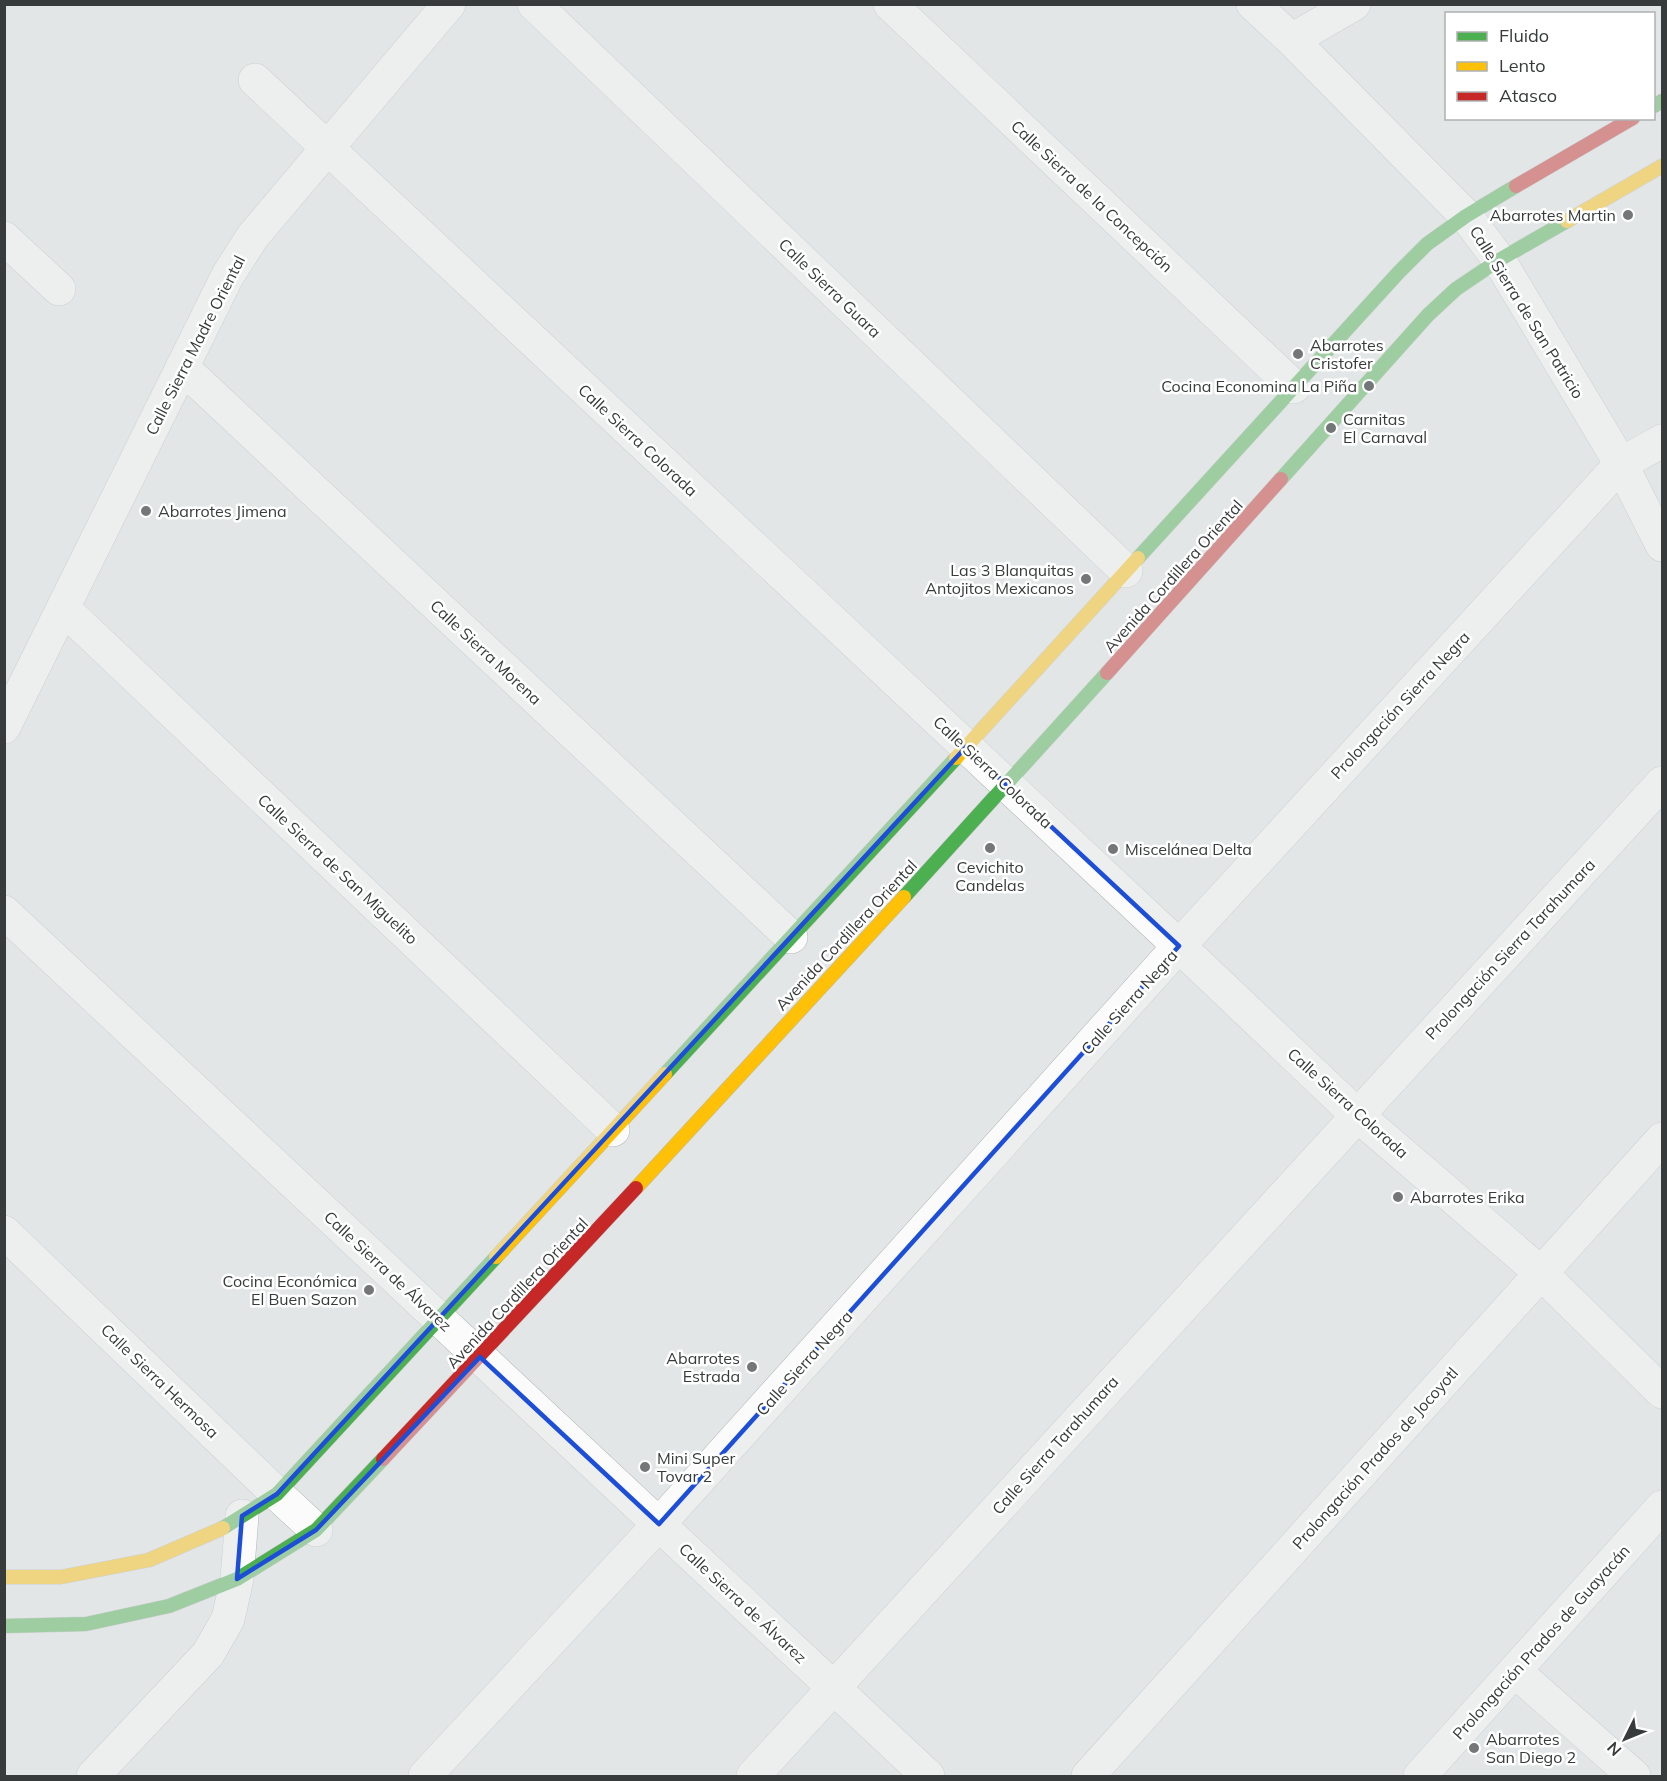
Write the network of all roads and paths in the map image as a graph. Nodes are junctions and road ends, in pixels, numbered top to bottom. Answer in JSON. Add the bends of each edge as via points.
{"nodes":[{"id":1,"x":449,"y":4,"type":"edge"},
{"id":2,"x":534,"y":4,"type":"edge"},
{"id":3,"x":890,"y":4,"type":"edge"},
{"id":4,"x":1253,"y":4,"type":"edge"},
{"id":5,"x":1354,"y":4,"type":"edge"},
{"id":6,"x":1292,"y":40,"type":"junction"},
{"id":7,"x":255,"y":80,"type":"dead end"},
{"id":8,"x":1630,"y":120,"type":"edge"},
{"id":9,"x":326,"y":148,"type":"junction"},
{"id":10,"x":1662,"y":166,"type":"edge"},
{"id":11,"x":1466,"y":216,"type":"junction"},
{"id":12,"x":4,"y":238,"type":"edge"},
{"id":13,"x":1499,"y":260,"type":"junction"},
{"id":14,"x":59,"y":289,"type":"dead end"},
{"id":15,"x":182,"y":367,"type":"junction"},
{"id":16,"x":1294,"y":387,"type":"junction"},
{"id":17,"x":1662,"y":441,"type":"edge"},
{"id":18,"x":1621,"y":464,"type":"junction"},
{"id":19,"x":1662,"y":545,"type":"edge"},
{"id":20,"x":1126,"y":571,"type":"junction"},
{"id":21,"x":63,"y":608,"type":"junction"},
{"id":22,"x":4,"y":727,"type":"edge"},
{"id":23,"x":966,"y":747,"type":"junction"},
{"id":24,"x":1662,"y":783,"type":"edge"},
{"id":25,"x":1007,"y":785,"type":"junction"},
{"id":26,"x":4,"y":912,"type":"edge"},
{"id":27,"x":791,"y":937,"type":"junction"},
{"id":28,"x":1179,"y":946,"type":"junction"},
{"id":29,"x":1358,"y":1115,"type":"junction"},
{"id":30,"x":613,"y":1130,"type":"junction"},
{"id":31,"x":1662,"y":1139,"type":"edge"},
{"id":32,"x":4,"y":1232,"type":"edge"},
{"id":33,"x":1541,"y":1273,"type":"junction"},
{"id":34,"x":439,"y":1318,"type":"junction"},
{"id":35,"x":480,"y":1357,"type":"junction"},
{"id":36,"x":1662,"y":1392,"type":"edge"},
{"id":37,"x":277,"y":1494,"type":"junction"},
{"id":38,"x":1662,"y":1507,"type":"edge"},
{"id":39,"x":242,"y":1516,"type":"junction"},
{"id":40,"x":659,"y":1524,"type":"junction"},
{"id":41,"x":316,"y":1530,"type":"junction"},
{"id":42,"x":4,"y":1576,"type":"edge"},
{"id":43,"x":237,"y":1579,"type":"junction"},
{"id":44,"x":4,"y":1626,"type":"edge"},
{"id":45,"x":1515,"y":1671,"type":"junction"},
{"id":46,"x":834,"y":1688,"type":"junction"},
{"id":47,"x":93,"y":1776,"type":"edge"},
{"id":48,"x":425,"y":1776,"type":"edge"},
{"id":49,"x":753,"y":1776,"type":"edge"},
{"id":50,"x":928,"y":1776,"type":"edge"},
{"id":51,"x":1088,"y":1776,"type":"edge"},
{"id":52,"x":1420,"y":1776,"type":"edge"},
{"id":53,"x":1634,"y":1776,"type":"edge"}],
"edges":[{"from":1,"to":9,"type":"street","name":"Calle Sierra Madre Oriental"},
{"from":2,"to":20,"type":"street","name":"Calle Sierra Guara"},
{"from":3,"to":16,"type":"street","name":"Calle Sierra de la Concepción"},
{"from":4,"to":6,"type":"street","name":"Calle Sierra de San Patricio"},
{"from":5,"to":6,"type":"street"},
{"from":6,"to":11,"type":"street","name":"Calle Sierra de San Patricio"},
{"from":7,"to":9,"type":"street","name":"Calle Sierra Colorada"},
{"from":8,"to":11,"type":"street"},
{"from":9,"to":15,"type":"street","name":"Calle Sierra Madre Oriental","via":[[253,236],[228,275]]},
{"from":9,"to":23,"type":"street","name":"Calle Sierra Colorada"},
{"from":10,"to":13,"type":"street","name":"Avenida Cordillera Oriental"},
{"from":11,"to":13,"type":"street","name":"Calle Sierra de San Patricio"},
{"from":11,"to":16,"type":"street","via":[[1420,251]]},
{"from":12,"to":14,"type":"street"},
{"from":13,"to":18,"type":"street","name":"Calle Sierra de San Patricio"},
{"from":13,"to":25,"type":"street","name":"Avenida Cordillera Oriental","via":[[1456,289],[1428,315]]},
{"from":15,"to":21,"type":"street","name":"Calle Sierra Madre Oriental"},
{"from":15,"to":27,"type":"street","name":"Calle Sierra Morena"},
{"from":16,"to":20,"type":"street"},
{"from":17,"to":18,"type":"street"},
{"from":18,"to":19,"type":"street","name":"Calle Sierra de San Patricio"},
{"from":18,"to":28,"type":"street","name":"Prolongación Sierra Negra"},
{"from":20,"to":23,"type":"street"},
{"from":21,"to":22,"type":"street","name":"Calle Sierra Madre Oriental"},
{"from":21,"to":30,"type":"street","name":"Calle Sierra de San Miguelito"},
{"from":23,"to":25,"type":"street","name":"Calle Sierra Colorada"},
{"from":23,"to":27,"type":"street"},
{"from":24,"to":29,"type":"street","name":"Prolongación Sierra Tarahumara"},
{"from":25,"to":28,"type":"street","name":"Calle Sierra Colorada"},
{"from":25,"to":35,"type":"street","name":"Avenida Cordillera Oriental"},
{"from":26,"to":34,"type":"street","name":"Calle Sierra de Álvarez"},
{"from":27,"to":30,"type":"street"},
{"from":28,"to":29,"type":"street","name":"Calle Sierra Colorada"},
{"from":28,"to":40,"type":"street","name":"Calle Sierra Negra"},
{"from":29,"to":33,"type":"street","name":"Calle Sierra Colorada"},
{"from":29,"to":46,"type":"street","name":"Calle Sierra Tarahumara"},
{"from":30,"to":34,"type":"street"},
{"from":31,"to":33,"type":"street","name":"Prolongación Prados de Jocoyotl"},
{"from":32,"to":37,"type":"street","name":"Calle Sierra Hermosa"},
{"from":33,"to":36,"type":"street","name":"Calle Sierra Colorada"},
{"from":33,"to":51,"type":"street","name":"Prolongación Prados de Jocoyotl"},
{"from":34,"to":35,"type":"street","name":"Calle Sierra de Álvarez"},
{"from":34,"to":37,"type":"street"},
{"from":35,"to":40,"type":"street","name":"Calle Sierra de Álvarez"},
{"from":35,"to":41,"type":"street","name":"Avenida Cordillera Oriental"},
{"from":37,"to":39,"type":"street"},
{"from":37,"to":41,"type":"street","name":"Calle Sierra Hermosa"},
{"from":38,"to":45,"type":"street","name":"Prolongación Prados de Guayacán"},
{"from":39,"to":42,"type":"street","via":[[148,1560],[61,1577]]},
{"from":39,"to":43,"type":"street"},
{"from":40,"to":46,"type":"street","name":"Calle Sierra de Álvarez"},
{"from":40,"to":48,"type":"street","name":"Calle Sierra Negra"},
{"from":41,"to":43,"type":"street","name":"Avenida Cordillera Oriental"},
{"from":43,"to":44,"type":"street","name":"Avenida Cordillera Oriental","via":[[169,1606],[86,1623]]},
{"from":43,"to":47,"type":"street","via":[[228,1619],[208,1654]]},
{"from":45,"to":52,"type":"street","name":"Prolongación Prados de Guayacán"},
{"from":45,"to":53,"type":"street"},
{"from":46,"to":49,"type":"street","name":"Calle Sierra Tarahumara"},
{"from":46,"to":50,"type":"street","name":"Calle Sierra de Álvarez"}]}
